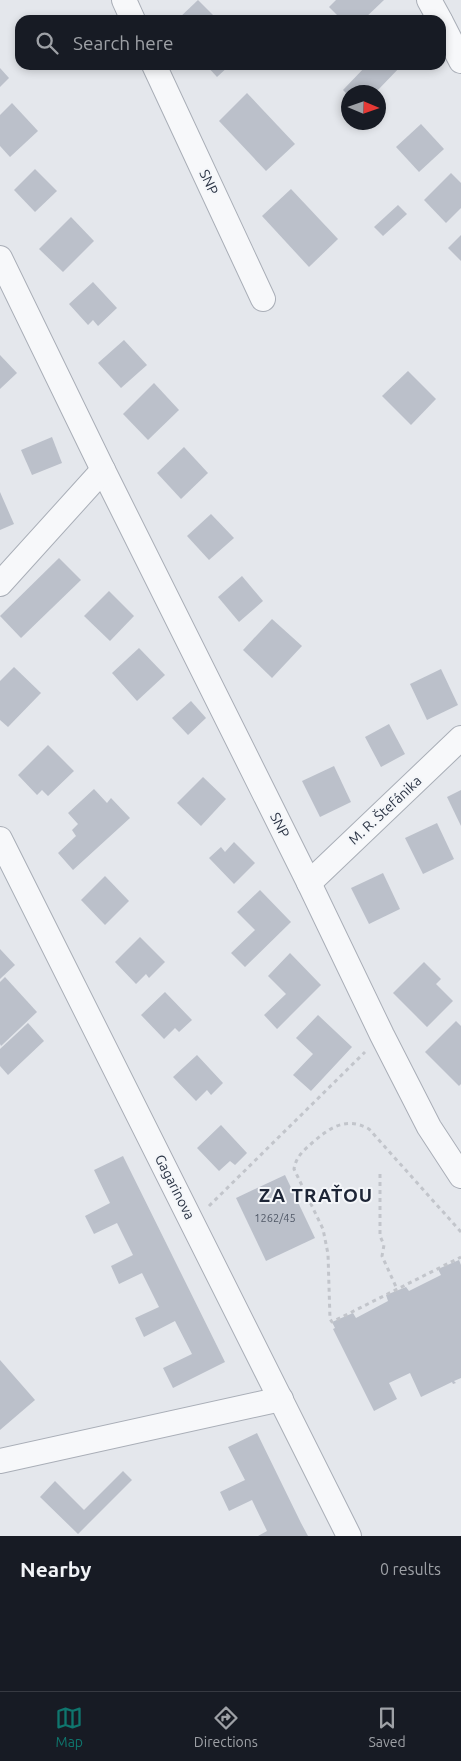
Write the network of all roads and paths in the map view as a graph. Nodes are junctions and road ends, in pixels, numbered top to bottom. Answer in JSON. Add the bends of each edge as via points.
{"nodes":[{"id":1,"x":124,"y":0,"type":"edge"},
{"id":2,"x":430,"y":0,"type":"edge"},
{"id":3,"x":131,"y":15,"type":"edge"},
{"id":4,"x":437,"y":15,"type":"edge"},
{"id":5,"x":446,"y":32,"type":"edge"},
{"id":6,"x":461,"y":61,"type":"edge"},
{"id":7,"x":156,"y":70,"type":"edge"},
{"id":8,"x":0,"y":258,"type":"edge"},
{"id":9,"x":264,"y":299,"type":"dead end"},
{"id":10,"x":103,"y":470,"type":"junction"},
{"id":11,"x":0,"y":584,"type":"edge"},
{"id":12,"x":461,"y":738,"type":"edge"},
{"id":13,"x":0,"y":839,"type":"edge"},
{"id":14,"x":308,"y":882,"type":"junction"},
{"id":15,"x":382,"y":1035,"type":"junction"},
{"id":16,"x":380,"y":1174,"type":"dead end"},
{"id":17,"x":461,"y":1176,"type":"edge"},
{"id":18,"x":193,"y":1222,"type":"junction"},
{"id":19,"x":461,"y":1232,"type":"edge"},
{"id":20,"x":461,"y":1257,"type":"edge"},
{"id":21,"x":397,"y":1289,"type":"junction"},
{"id":22,"x":281,"y":1399,"type":"junction"},
{"id":23,"x":0,"y":1461,"type":"edge"},
{"id":24,"x":349,"y":1536,"type":"edge"}],
"edges":[{"from":1,"to":3,"type":"street"},
{"from":2,"to":4,"type":"street"},
{"from":5,"to":6,"type":"street"},
{"from":7,"to":9,"type":"street","name":"SNP"},
{"from":8,"to":10,"type":"street","name":"SNP"},
{"from":10,"to":11,"type":"street"},
{"from":10,"to":14,"type":"street","name":"SNP"},
{"from":12,"to":14,"type":"street","name":"M. R. Štefánika"},
{"from":13,"to":18,"type":"street","name":"Gagarinova"},
{"from":14,"to":15,"type":"street","name":"SNP"},
{"from":15,"to":17,"type":"street","name":"SNP","via":[[429,1127]]},
{"from":15,"to":18,"type":"path"},
{"from":16,"to":21,"type":"path","via":[[382,1256]]},
{"from":18,"to":22,"type":"street","name":"Gagarinova"},
{"from":19,"to":21,"type":"path","via":[[362,1125],[336,1125],[316,1140],[295,1161],[294,1169],[323,1229],[328,1254],[330,1319],[332,1322]]},
{"from":20,"to":21,"type":"path"},
{"from":22,"to":23,"type":"street"},
{"from":22,"to":24,"type":"street","name":"Gagarinova"}]}
